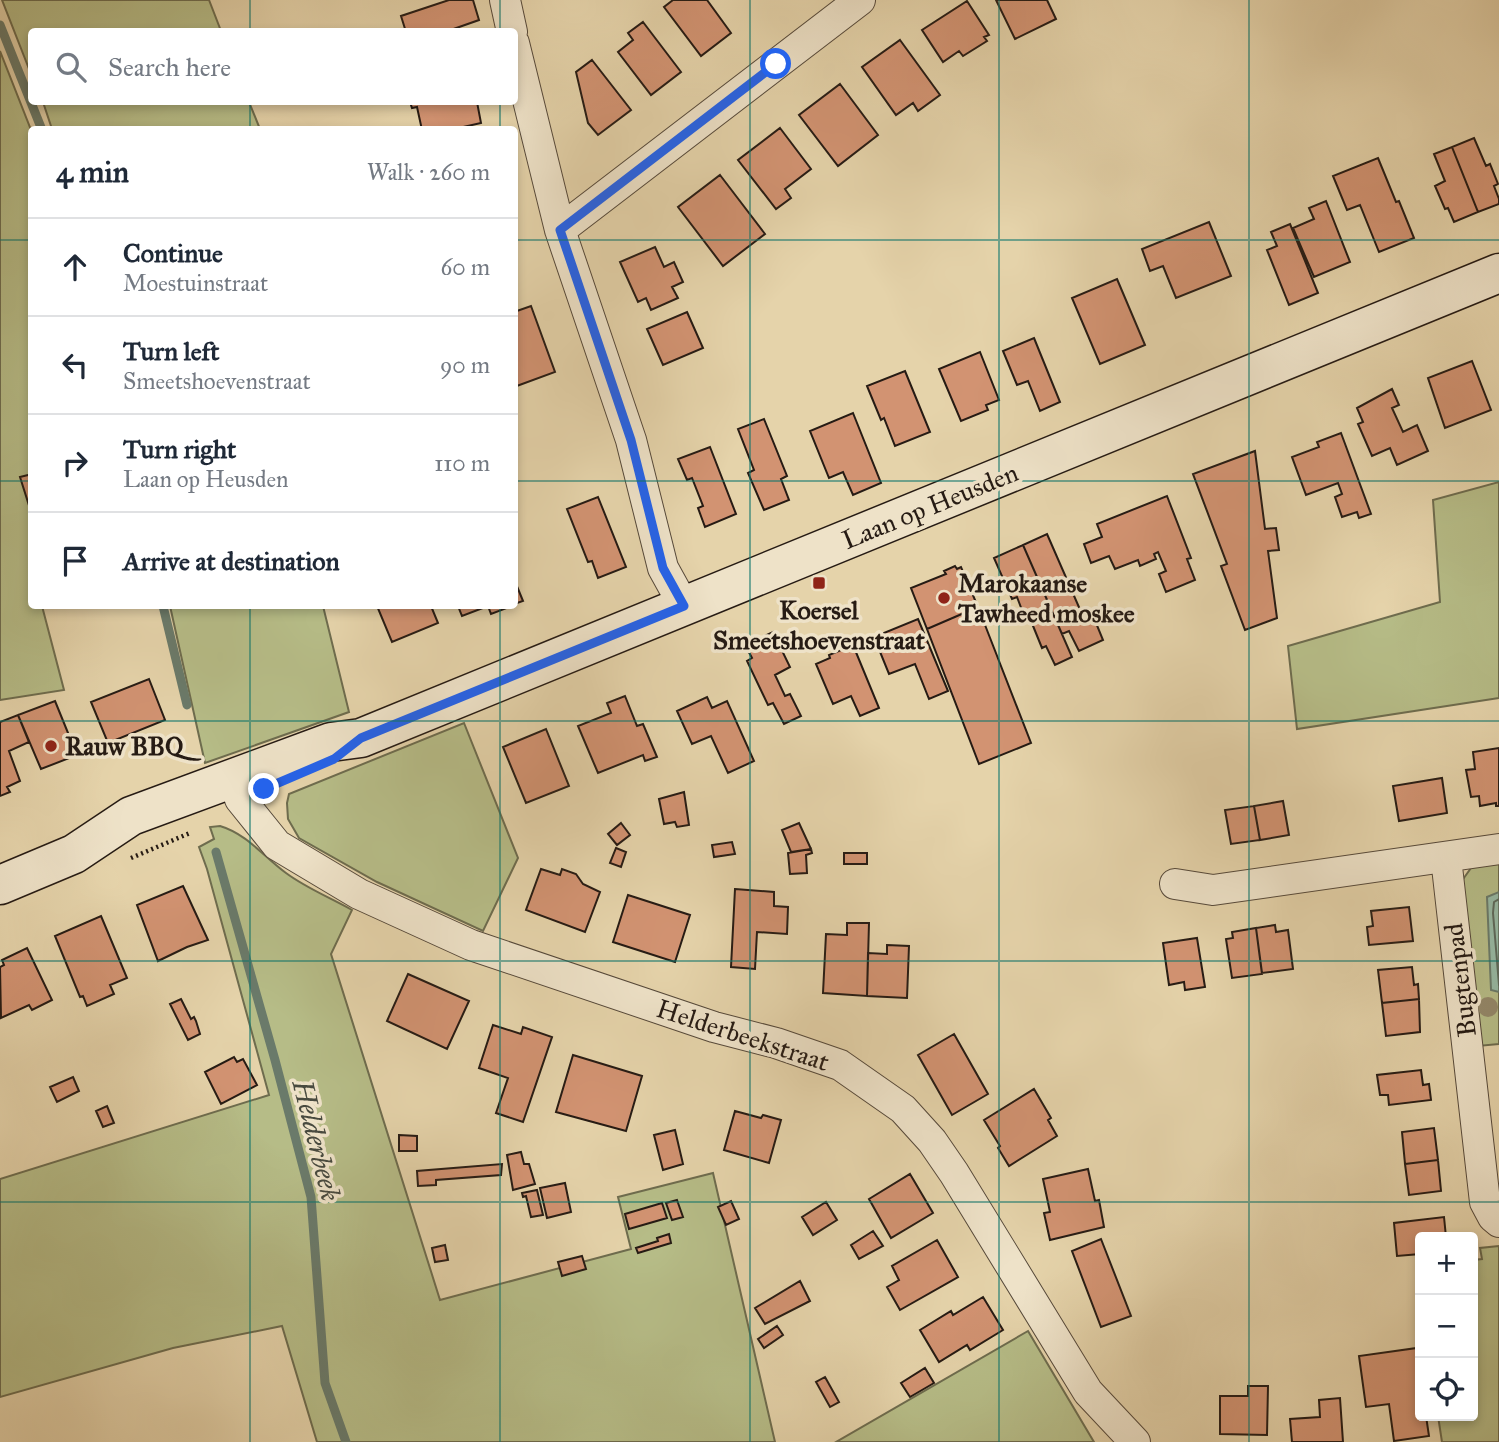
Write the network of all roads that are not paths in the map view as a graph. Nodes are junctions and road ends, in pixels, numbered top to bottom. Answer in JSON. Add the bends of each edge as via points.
{"nodes":[{"id":1,"x":505,"y":0,"type":"edge"},
{"id":2,"x":860,"y":0,"type":"edge"},
{"id":3,"x":511,"y":28,"type":"edge"},
{"id":4,"x":518,"y":59,"type":"edge"},
{"id":5,"x":560,"y":230,"type":"junction"},
{"id":6,"x":1499,"y":273,"type":"edge"},
{"id":7,"x":684,"y":606,"type":"junction"},
{"id":8,"x":236,"y":789,"type":"junction"},
{"id":9,"x":1499,"y":849,"type":"edge"},
{"id":10,"x":1446,"y":858,"type":"junction"},
{"id":11,"x":1175,"y":884,"type":"dead end"},
{"id":12,"x":0,"y":885,"type":"edge"},
{"id":13,"x":1499,"y":1223,"type":"edge"},
{"id":14,"x":1135,"y":1442,"type":"edge"}],
"edges":[{"from":1,"to":3,"type":"street"},
{"from":2,"to":5,"type":"street"},
{"from":4,"to":5,"type":"street"},
{"from":5,"to":7,"type":"street","via":[[631,440],[663,568]]},
{"from":6,"to":7,"type":"street","name":"Laan op Heusden"},
{"from":7,"to":8,"type":"street","name":"Laan op Heusden","via":[[361,738],[334,759]]},
{"from":8,"to":12,"type":"street","name":"Laan op Heusden","via":[[138,840],[74,854]]},
{"from":8,"to":14,"type":"street","name":"Helderbeekstraat","via":[[277,845],[359,894],[471,945],[840,1065],[903,1109],[954,1172],[1088,1392]]},
{"from":9,"to":10,"type":"street"},
{"from":10,"to":11,"type":"street","via":[[1213,890]]},
{"from":10,"to":13,"type":"street","name":"Bugtenpad","via":[[1485,1202]]}]}
